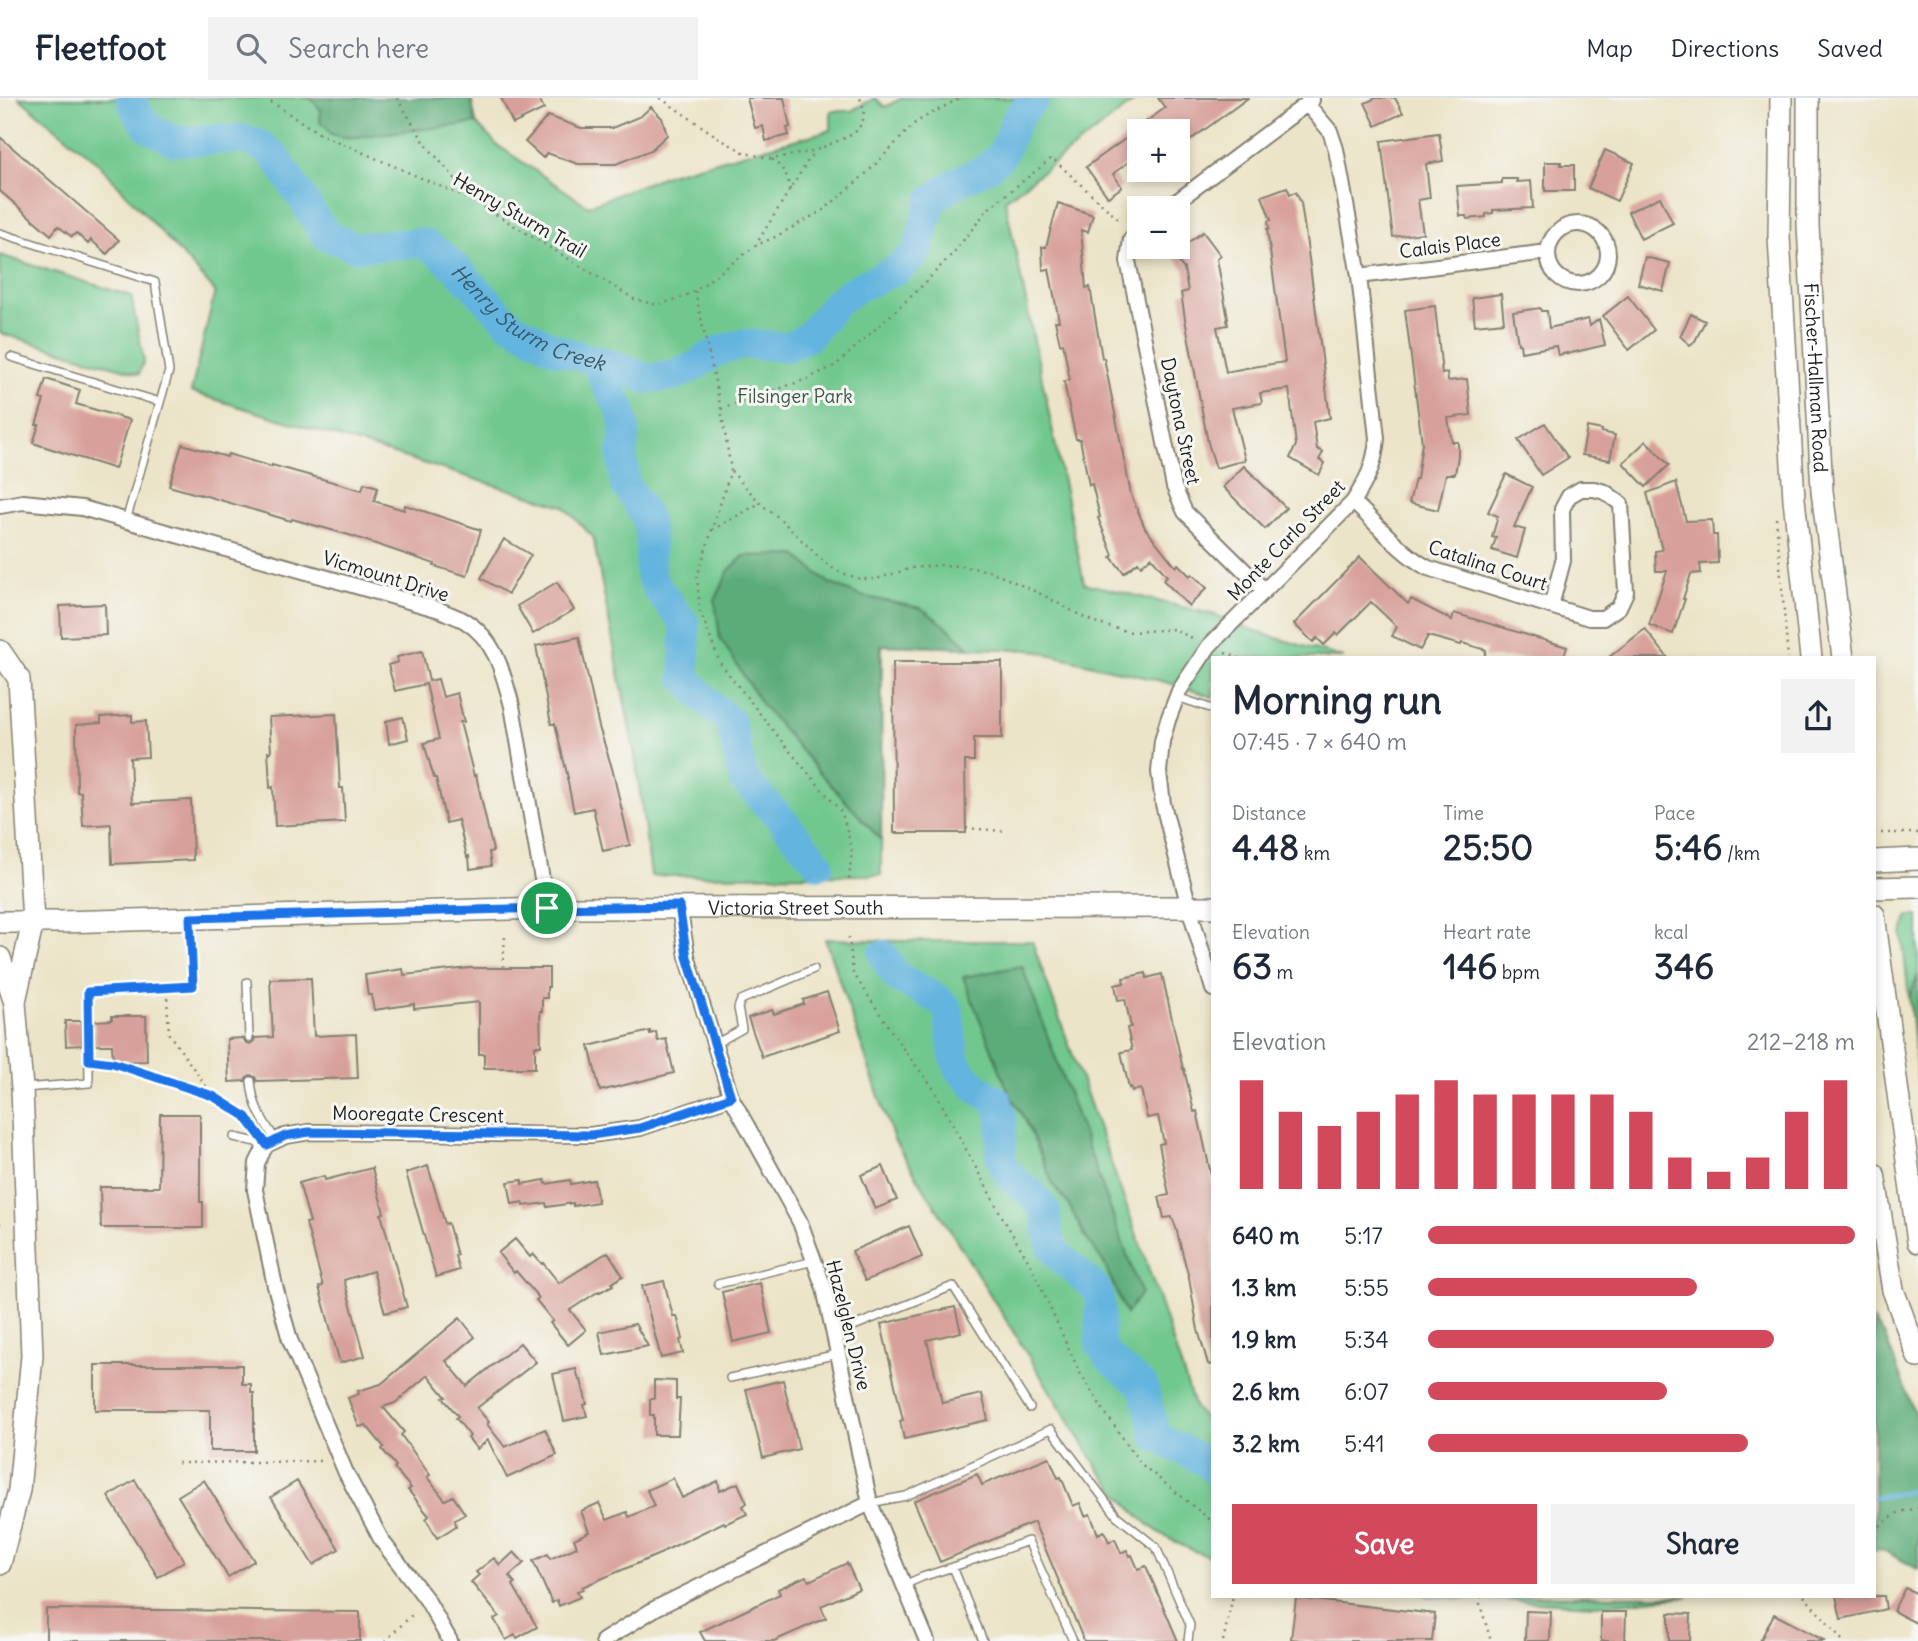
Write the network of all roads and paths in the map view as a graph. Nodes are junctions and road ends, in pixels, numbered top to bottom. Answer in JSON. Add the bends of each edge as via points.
{"nodes":[{"id":1,"x":265,"y":98,"type":"edge"},
{"id":2,"x":397,"y":98,"type":"edge"},
{"id":3,"x":660,"y":98,"type":"edge"},
{"id":4,"x":860,"y":98,"type":"edge"},
{"id":5,"x":960,"y":98,"type":"edge"},
{"id":6,"x":1781,"y":98,"type":"edge"},
{"id":7,"x":1808,"y":98,"type":"edge"},
{"id":8,"x":1311,"y":101,"type":"edge"},
{"id":9,"x":814,"y":151,"type":"junction"},
{"id":10,"x":772,"y":159,"type":"junction"},
{"id":11,"x":790,"y":191,"type":"junction"},
{"id":12,"x":1184,"y":196,"type":"edge"},
{"id":13,"x":474,"y":201,"type":"junction"},
{"id":14,"x":1119,"y":220,"type":"dead end"},
{"id":15,"x":0,"y":233,"type":"edge"},
{"id":16,"x":755,"y":246,"type":"junction"},
{"id":17,"x":1547,"y":252,"type":"junction"},
{"id":18,"x":1128,"y":259,"type":"edge"},
{"id":19,"x":1359,"y":276,"type":"junction"},
{"id":20,"x":695,"y":290,"type":"junction"},
{"id":21,"x":11,"y":356,"type":"dead end"},
{"id":22,"x":160,"y":402,"type":"junction"},
{"id":23,"x":721,"y":409,"type":"junction"},
{"id":24,"x":731,"y":470,"type":"junction"},
{"id":25,"x":1353,"y":502,"type":"junction"},
{"id":26,"x":760,"y":503,"type":"junction"},
{"id":27,"x":0,"y":506,"type":"edge"},
{"id":28,"x":126,"y":520,"type":"junction"},
{"id":29,"x":712,"y":530,"type":"junction"},
{"id":30,"x":1264,"y":590,"type":"junction"},
{"id":31,"x":1551,"y":606,"type":"junction"},
{"id":32,"x":1190,"y":638,"type":"dead end"},
{"id":33,"x":0,"y":651,"type":"edge"},
{"id":34,"x":1811,"y":656,"type":"edge"},
{"id":35,"x":1843,"y":656,"type":"edge"},
{"id":36,"x":1176,"y":697,"type":"junction"},
{"id":37,"x":1211,"y":708,"type":"edge"},
{"id":38,"x":966,"y":828,"type":"dead end"},
{"id":39,"x":1003,"y":831,"type":"dead end"},
{"id":40,"x":1876,"y":833,"type":"edge"},
{"id":41,"x":1918,"y":833,"type":"edge"},
{"id":42,"x":1918,"y":859,"type":"edge"},
{"id":43,"x":1876,"y":860,"type":"edge"},
{"id":44,"x":849,"y":880,"type":"dead end"},
{"id":45,"x":1918,"y":887,"type":"edge"},
{"id":46,"x":1876,"y":888,"type":"edge"},
{"id":47,"x":679,"y":906,"type":"junction"},
{"id":48,"x":1189,"y":907,"type":"junction"},
{"id":49,"x":1211,"y":907,"type":"edge"},
{"id":50,"x":547,"y":908,"type":"junction"},
{"id":51,"x":190,"y":918,"type":"junction"},
{"id":52,"x":0,"y":922,"type":"edge"},
{"id":53,"x":33,"y":922,"type":"junction"},
{"id":54,"x":1876,"y":930,"type":"edge"},
{"id":55,"x":506,"y":936,"type":"dead end"},
{"id":56,"x":849,"y":937,"type":"dead end"},
{"id":57,"x":0,"y":958,"type":"edge"},
{"id":58,"x":503,"y":967,"type":"dead end"},
{"id":59,"x":814,"y":970,"type":"dead end"},
{"id":60,"x":247,"y":982,"type":"dead end"},
{"id":61,"x":1211,"y":982,"type":"edge"},
{"id":62,"x":167,"y":988,"type":"junction"},
{"id":63,"x":15,"y":1003,"type":"junction"},
{"id":64,"x":249,"y":1038,"type":"dead end"},
{"id":65,"x":714,"y":1044,"type":"junction"},
{"id":66,"x":89,"y":1060,"type":"junction"},
{"id":67,"x":251,"y":1081,"type":"dead end"},
{"id":68,"x":22,"y":1088,"type":"junction"},
{"id":69,"x":213,"y":1096,"type":"junction"},
{"id":70,"x":731,"y":1097,"type":"junction"},
{"id":71,"x":234,"y":1137,"type":"dead end"},
{"id":72,"x":269,"y":1145,"type":"junction"},
{"id":73,"x":1876,"y":1186,"type":"edge"},
{"id":74,"x":1918,"y":1242,"type":"edge"},
{"id":75,"x":814,"y":1261,"type":"junction"},
{"id":76,"x":718,"y":1284,"type":"dead end"},
{"id":77,"x":834,"y":1334,"type":"junction"},
{"id":78,"x":838,"y":1354,"type":"junction"},
{"id":79,"x":1918,"y":1357,"type":"edge"},
{"id":80,"x":730,"y":1378,"type":"dead end"},
{"id":81,"x":1030,"y":1408,"type":"dead end"},
{"id":82,"x":341,"y":1461,"type":"junction"},
{"id":83,"x":178,"y":1463,"type":"dead end"},
{"id":84,"x":870,"y":1503,"type":"junction"},
{"id":85,"x":1918,"y":1508,"type":"edge"},
{"id":86,"x":1211,"y":1520,"type":"edge"},
{"id":87,"x":1876,"y":1529,"type":"edge"},
{"id":88,"x":0,"y":1564,"type":"edge"},
{"id":89,"x":953,"y":1567,"type":"junction"},
{"id":90,"x":904,"y":1585,"type":"junction"},
{"id":91,"x":1233,"y":1598,"type":"edge"},
{"id":92,"x":1481,"y":1598,"type":"edge"},
{"id":93,"x":1806,"y":1598,"type":"edge"},
{"id":94,"x":427,"y":1600,"type":"junction"},
{"id":95,"x":384,"y":1641,"type":"edge"},
{"id":96,"x":450,"y":1641,"type":"edge"},
{"id":97,"x":603,"y":1641,"type":"edge"},
{"id":98,"x":927,"y":1641,"type":"edge"},
{"id":99,"x":983,"y":1641,"type":"edge"},
{"id":100,"x":1073,"y":1641,"type":"edge"},
{"id":101,"x":1188,"y":1641,"type":"edge"},
{"id":102,"x":1223,"y":1641,"type":"edge"},
{"id":103,"x":1491,"y":1641,"type":"edge"},
{"id":104,"x":1843,"y":1641,"type":"edge"}],
"edges":[{"from":1,"to":13,"type":"path","name":"Henry Sturm Trail","via":[[320,134]]},
{"from":2,"to":13,"type":"path","via":[[426,145]]},
{"from":3,"to":10,"type":"path","via":[[745,153]]},
{"from":4,"to":9,"type":"path","via":[[864,110],[858,130]]},
{"from":5,"to":16,"type":"path","name":"Henry Sturm Trail","via":[[916,122],[825,209]]},
{"from":6,"to":34,"type":"main road","name":"Fischer-Hallman Road","via":[[1780,251],[1794,499]]},
{"from":7,"to":35,"type":"main road","name":"Fischer-Hallman Road","via":[[1808,225],[1822,491]]},
{"from":8,"to":12,"type":"street"},
{"from":8,"to":19,"type":"street","name":"Monte Carlo Street","via":[[1336,149]]},
{"from":9,"to":10,"type":"path"},
{"from":9,"to":11,"type":"path","name":"Henry Sturm Trail"},
{"from":10,"to":11,"type":"path","via":[[785,170]]},
{"from":11,"to":16,"type":"path","name":"Henry Sturm Trail"},
{"from":13,"to":20,"type":"path","name":"Henry Sturm Trail","via":[[634,299],[657,305]]},
{"from":14,"to":23,"type":"path","via":[[1052,158],[988,209],[956,251],[836,365]]},
{"from":15,"to":22,"type":"lane","via":[[155,282],[169,371]]},
{"from":16,"to":20,"type":"path","name":"Henry Sturm Trail"},
{"from":17,"to":17,"type":"street","via":[[1554,274],[1575,284],[1586,284],[1601,274],[1609,252],[1599,232],[1577,223],[1559,229]]},
{"from":17,"to":19,"type":"street","name":"Calais Place"},
{"from":18,"to":30,"type":"street","name":"Daytona Street","via":[[1174,487],[1185,512]]},
{"from":19,"to":25,"type":"street","name":"Monte Carlo Street","via":[[1377,438],[1376,456]]},
{"from":20,"to":23,"type":"path"},
{"from":21,"to":22,"type":"lane"},
{"from":22,"to":28,"type":"lane"},
{"from":23,"to":24,"type":"path"},
{"from":24,"to":26,"type":"path"},
{"from":24,"to":29,"type":"path"},
{"from":25,"to":30,"type":"street","name":"Monte Carlo Street"},
{"from":25,"to":31,"type":"street","name":"Catalina Court","via":[[1410,558],[1428,568]]},
{"from":26,"to":29,"type":"path"},
{"from":26,"to":32,"type":"path","via":[[824,562],[860,579],[940,565],[990,571],[1105,626],[1131,632],[1173,629]]},
{"from":27,"to":28,"type":"street","name":"Vicmount Drive","via":[[50,504]]},
{"from":28,"to":50,"type":"street","name":"Vicmount Drive","via":[[440,610],[481,634],[494,651],[512,706]]},
{"from":29,"to":44,"type":"path","via":[[697,577],[700,611],[720,663],[842,813],[852,849]]},
{"from":30,"to":36,"type":"street","name":"Monte Carlo Street","via":[[1209,646]]},
{"from":31,"to":31,"type":"street","name":"Catalina Court","via":[[1589,618],[1603,618],[1619,607],[1626,592],[1621,504],[1605,492],[1581,489],[1569,496],[1562,509],[1563,561]]},
{"from":33,"to":53,"type":"main road","via":[[19,679]]},
{"from":36,"to":37,"type":"lane"},
{"from":36,"to":48,"type":"street","name":"Monte Carlo Street","via":[[1162,741],[1159,772]]},
{"from":38,"to":39,"type":"path"},
{"from":40,"to":41,"type":"path"},
{"from":42,"to":43,"type":"main road"},
{"from":45,"to":46,"type":"main road"},
{"from":47,"to":48,"type":"main road","name":"Victoria Street South"},
{"from":47,"to":50,"type":"main road","name":"Victoria Street South"},
{"from":47,"to":65,"type":"street","name":"Hazelglen Drive","via":[[687,957]]},
{"from":48,"to":49,"type":"main road","name":"Victoria Street South"},
{"from":48,"to":61,"type":"street","name":"Monte Carlo Street"},
{"from":50,"to":51,"type":"main road","name":"Victoria Street South"},
{"from":51,"to":53,"type":"main road","name":"Victoria Street South"},
{"from":51,"to":62,"type":"lane","via":[[193,986]]},
{"from":52,"to":53,"type":"main road","name":"Victoria Street South"},
{"from":53,"to":63,"type":"main road"},
{"from":54,"to":74,"type":"main road"},
{"from":55,"to":58,"type":"path"},
{"from":56,"to":86,"type":"path","via":[[853,972],[933,1088],[1030,1264],[1080,1373],[1141,1464]]},
{"from":57,"to":63,"type":"main road"},
{"from":59,"to":65,"type":"lane","via":[[741,1000],[742,1029]]},
{"from":60,"to":64,"type":"lane"},
{"from":62,"to":66,"type":"lane","via":[[88,992]]},
{"from":62,"to":69,"type":"path","via":[[169,1034]]},
{"from":63,"to":68,"type":"main road"},
{"from":65,"to":70,"type":"street","name":"Hazelglen Drive"},
{"from":66,"to":68,"type":"lane","via":[[89,1083]]},
{"from":66,"to":69,"type":"path","via":[[113,1063]]},
{"from":67,"to":72,"type":"lane"},
{"from":68,"to":88,"type":"main road","via":[[32,1356],[19,1490]]},
{"from":69,"to":72,"type":"path","via":[[245,1116]]},
{"from":70,"to":72,"type":"street","name":"Mooregate Crescent","via":[[640,1128],[591,1135],[309,1132],[285,1136]]},
{"from":70,"to":75,"type":"street","name":"Hazelglen Drive","via":[[800,1222]]},
{"from":71,"to":72,"type":"lane"},
{"from":72,"to":82,"type":"street","via":[[257,1163],[255,1190],[275,1286],[290,1340]]},
{"from":73,"to":79,"type":"main road","via":[[1893,1290]]},
{"from":75,"to":76,"type":"lane"},
{"from":75,"to":77,"type":"street","name":"Hazelglen Drive"},
{"from":77,"to":78,"type":"street","name":"Hazelglen Drive"},
{"from":77,"to":81,"type":"lane","via":[[953,1286]]},
{"from":78,"to":80,"type":"lane"},
{"from":78,"to":84,"type":"street","name":"Hazelglen Drive"},
{"from":82,"to":83,"type":"path"},
{"from":82,"to":94,"type":"street","via":[[382,1541]]},
{"from":84,"to":90,"type":"street","name":"Hazelglen Drive"},
{"from":84,"to":97,"type":"street","via":[[656,1608]]},
{"from":84,"to":101,"type":"lane","via":[[906,1496],[1051,1429],[1117,1516],[1156,1547],[1191,1625]]},
{"from":85,"to":87,"type":"path","via":[[1899,1512]]},
{"from":89,"to":90,"type":"lane"},
{"from":89,"to":99,"type":"lane"},
{"from":89,"to":100,"type":"lane","via":[[1028,1541]]},
{"from":90,"to":98,"type":"street","name":"Hazelglen Drive"},
{"from":91,"to":102,"type":"path"},
{"from":92,"to":103,"type":"path"},
{"from":93,"to":104,"type":"path"},
{"from":94,"to":95,"type":"path"},
{"from":94,"to":96,"type":"street"}]}
